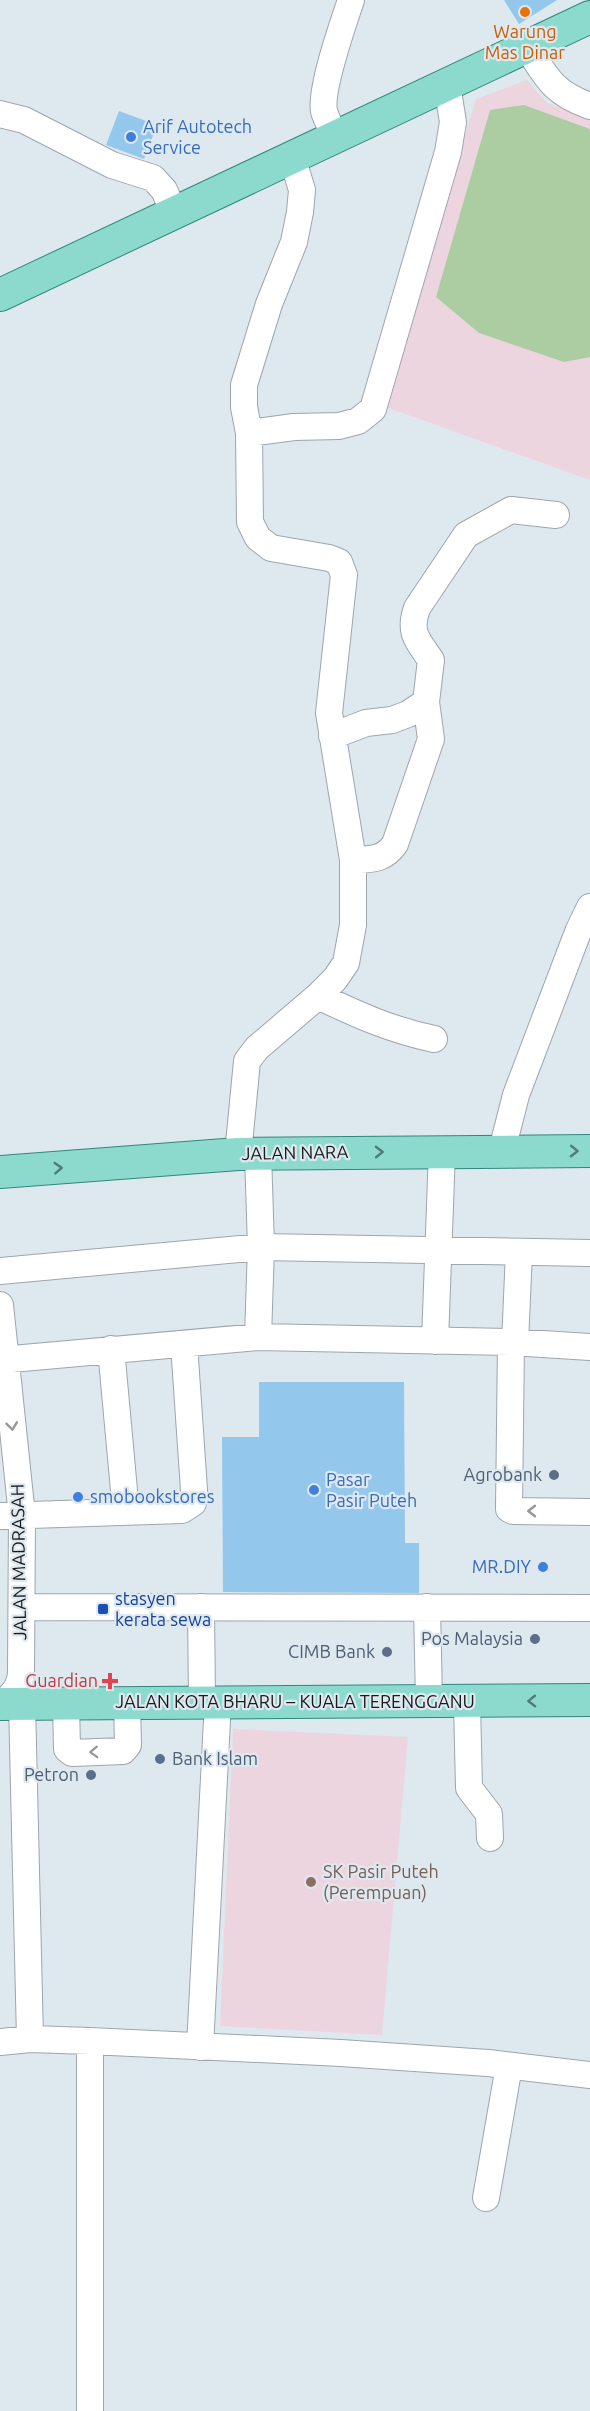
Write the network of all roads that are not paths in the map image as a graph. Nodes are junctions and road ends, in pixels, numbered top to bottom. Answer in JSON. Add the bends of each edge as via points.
{"nodes":[{"id":1,"x":351,"y":0,"type":"edge"},
{"id":2,"x":590,"y":18,"type":"edge"},
{"id":3,"x":527,"y":47,"type":"junction"},
{"id":4,"x":447,"y":85,"type":"junction"},
{"id":5,"x":590,"y":106,"type":"edge"},
{"id":6,"x":0,"y":114,"type":"edge"},
{"id":7,"x":335,"y":137,"type":"junction"},
{"id":8,"x":292,"y":157,"type":"junction"},
{"id":9,"x":174,"y":213,"type":"junction"},
{"id":10,"x":0,"y":295,"type":"edge"},
{"id":11,"x":249,"y":433,"type":"junction"},
{"id":12,"x":556,"y":515,"type":"dead end"},
{"id":13,"x":426,"y":702,"type":"junction"},
{"id":14,"x":332,"y":736,"type":"junction"},
{"id":15,"x":353,"y":860,"type":"junction"},
{"id":16,"x":590,"y":907,"type":"edge"},
{"id":17,"x":318,"y":996,"type":"junction"},
{"id":18,"x":434,"y":1039,"type":"dead end"},
{"id":19,"x":502,"y":1150,"type":"junction"},
{"id":20,"x":442,"y":1151,"type":"junction"},
{"id":21,"x":590,"y":1151,"type":"edge"},
{"id":22,"x":248,"y":1154,"type":"junction"},
{"id":23,"x":0,"y":1172,"type":"edge"},
{"id":24,"x":261,"y":1247,"type":"junction"},
{"id":25,"x":439,"y":1250,"type":"junction"},
{"id":26,"x":519,"y":1252,"type":"junction"},
{"id":27,"x":590,"y":1253,"type":"edge"},
{"id":28,"x":0,"y":1271,"type":"edge"},
{"id":29,"x":0,"y":1305,"type":"edge"},
{"id":30,"x":258,"y":1337,"type":"junction"},
{"id":31,"x":435,"y":1341,"type":"junction"},
{"id":32,"x":513,"y":1342,"type":"junction"},
{"id":33,"x":184,"y":1344,"type":"junction"},
{"id":34,"x":590,"y":1347,"type":"edge"},
{"id":35,"x":111,"y":1349,"type":"junction"},
{"id":36,"x":2,"y":1360,"type":"edge"},
{"id":37,"x":126,"y":1512,"type":"junction"},
{"id":38,"x":590,"y":1512,"type":"edge"},
{"id":39,"x":11,"y":1516,"type":"edge"},
{"id":40,"x":22,"y":1607,"type":"junction"},
{"id":41,"x":201,"y":1607,"type":"junction"},
{"id":42,"x":427,"y":1608,"type":"junction"},
{"id":43,"x":590,"y":1608,"type":"edge"},
{"id":44,"x":590,"y":1694,"type":"edge"},
{"id":45,"x":210,"y":1701,"type":"junction"},
{"id":46,"x":429,"y":1701,"type":"junction"},
{"id":47,"x":128,"y":1702,"type":"junction"},
{"id":48,"x":467,"y":1702,"type":"junction"},
{"id":49,"x":66,"y":1703,"type":"junction"},
{"id":50,"x":8,"y":1704,"type":"edge"},
{"id":51,"x":490,"y":1838,"type":"dead end"},
{"id":52,"x":30,"y":2039,"type":"junction"},
{"id":53,"x":90,"y":2041,"type":"junction"},
{"id":54,"x":0,"y":2042,"type":"edge"},
{"id":55,"x":200,"y":2047,"type":"junction"},
{"id":56,"x":509,"y":2066,"type":"junction"},
{"id":57,"x":590,"y":2076,"type":"edge"},
{"id":58,"x":486,"y":2198,"type":"dead end"},
{"id":59,"x":90,"y":2411,"type":"edge"}],
"edges":[{"from":1,"to":7,"type":"street","via":[[324,101],[324,112]]},
{"from":2,"to":3,"type":"main road"},
{"from":3,"to":4,"type":"main road"},
{"from":3,"to":5,"type":"street","via":[[554,87]]},
{"from":4,"to":7,"type":"main road"},
{"from":4,"to":11,"type":"street","via":[[453,122],[448,152],[373,409],[358,421],[339,426]]},
{"from":6,"to":9,"type":"street","via":[[24,120],[112,165],[153,178],[164,190]]},
{"from":7,"to":8,"type":"main road"},
{"from":8,"to":9,"type":"main road"},
{"from":8,"to":11,"type":"street","via":[[302,190],[300,212],[294,242],[269,304],[244,385]]},
{"from":9,"to":10,"type":"main road"},
{"from":11,"to":14,"type":"street","via":[[250,522],[258,538],[271,548],[339,562],[344,575],[329,694]]},
{"from":12,"to":13,"type":"street","via":[[511,510],[466,535],[414,617],[414,637],[431,660]]},
{"from":13,"to":14,"type":"street","via":[[392,720],[366,723]]},
{"from":13,"to":15,"type":"street","via":[[430,739],[395,844],[379,859]]},
{"from":14,"to":15,"type":"street"},
{"from":15,"to":17,"type":"street","via":[[353,925],[346,963]]},
{"from":16,"to":19,"type":"street","via":[[516,1095]]},
{"from":17,"to":18,"type":"street","via":[[400,1032]]},
{"from":17,"to":22,"type":"street","via":[[247,1061]]},
{"from":19,"to":20,"type":"main road","name":"JALAN NARA"},
{"from":19,"to":21,"type":"main road","name":"JALAN NARA","one_way":true},
{"from":22,"to":20,"type":"main road","name":"JALAN NARA","one_way":true},
{"from":20,"to":25,"type":"street"},
{"from":23,"to":22,"type":"main road","name":"JALAN NARA","one_way":true},
{"from":22,"to":24,"type":"street"},
{"from":24,"to":25,"type":"street"},
{"from":24,"to":28,"type":"street"},
{"from":24,"to":30,"type":"street"},
{"from":25,"to":26,"type":"street"},
{"from":25,"to":31,"type":"street"},
{"from":26,"to":27,"type":"street"},
{"from":26,"to":32,"type":"street"},
{"from":29,"to":36,"type":"street","name":"JALAN MADRASAH"},
{"from":30,"to":31,"type":"street"},
{"from":30,"to":33,"type":"street"},
{"from":31,"to":32,"type":"street"},
{"from":32,"to":34,"type":"street"},
{"from":38,"to":32,"type":"street","one_way":true,"via":[[509,1509]]},
{"from":33,"to":35,"type":"street"},
{"from":33,"to":37,"type":"street","via":[[193,1503],[182,1510]]},
{"from":35,"to":36,"type":"street"},
{"from":35,"to":37,"type":"street"},
{"from":36,"to":39,"type":"street","name":"JALAN MADRASAH","one_way":true},
{"from":37,"to":39,"type":"street"},
{"from":39,"to":40,"type":"street","name":"JALAN MADRASAH"},
{"from":40,"to":41,"type":"street"},
{"from":40,"to":50,"type":"street","name":"JALAN MADRASAH","via":[[20,1685]]},
{"from":41,"to":42,"type":"street"},
{"from":41,"to":45,"type":"street"},
{"from":42,"to":43,"type":"street"},
{"from":42,"to":46,"type":"street"},
{"from":44,"to":48,"type":"main road","name":"JALAN KOTA BHARU – KUALA TERENGGANU","one_way":true},
{"from":45,"to":46,"type":"main road","name":"JALAN KOTA BHARU – KUALA TERENGGANU"},
{"from":45,"to":47,"type":"main road","name":"JALAN KOTA BHARU – KUALA TERENGGANU"},
{"from":45,"to":55,"type":"street"},
{"from":46,"to":48,"type":"main road","name":"JALAN KOTA BHARU – KUALA TERENGGANU"},
{"from":47,"to":49,"type":"main road","name":"JALAN KOTA BHARU – KUALA TERENGGANU"},
{"from":47,"to":49,"type":"street","one_way":true,"via":[[128,1745],[123,1751],[72,1753],[67,1749]]},
{"from":48,"to":51,"type":"street","via":[[469,1788],[489,1814]]},
{"from":49,"to":50,"type":"main road","name":"JALAN KOTA BHARU – KUALA TERENGGANU"},
{"from":50,"to":52,"type":"street"},
{"from":52,"to":53,"type":"street"},
{"from":52,"to":54,"type":"street"},
{"from":53,"to":55,"type":"street"},
{"from":53,"to":59,"type":"street"},
{"from":55,"to":56,"type":"street"},
{"from":56,"to":57,"type":"street"},
{"from":56,"to":58,"type":"street"}]}
